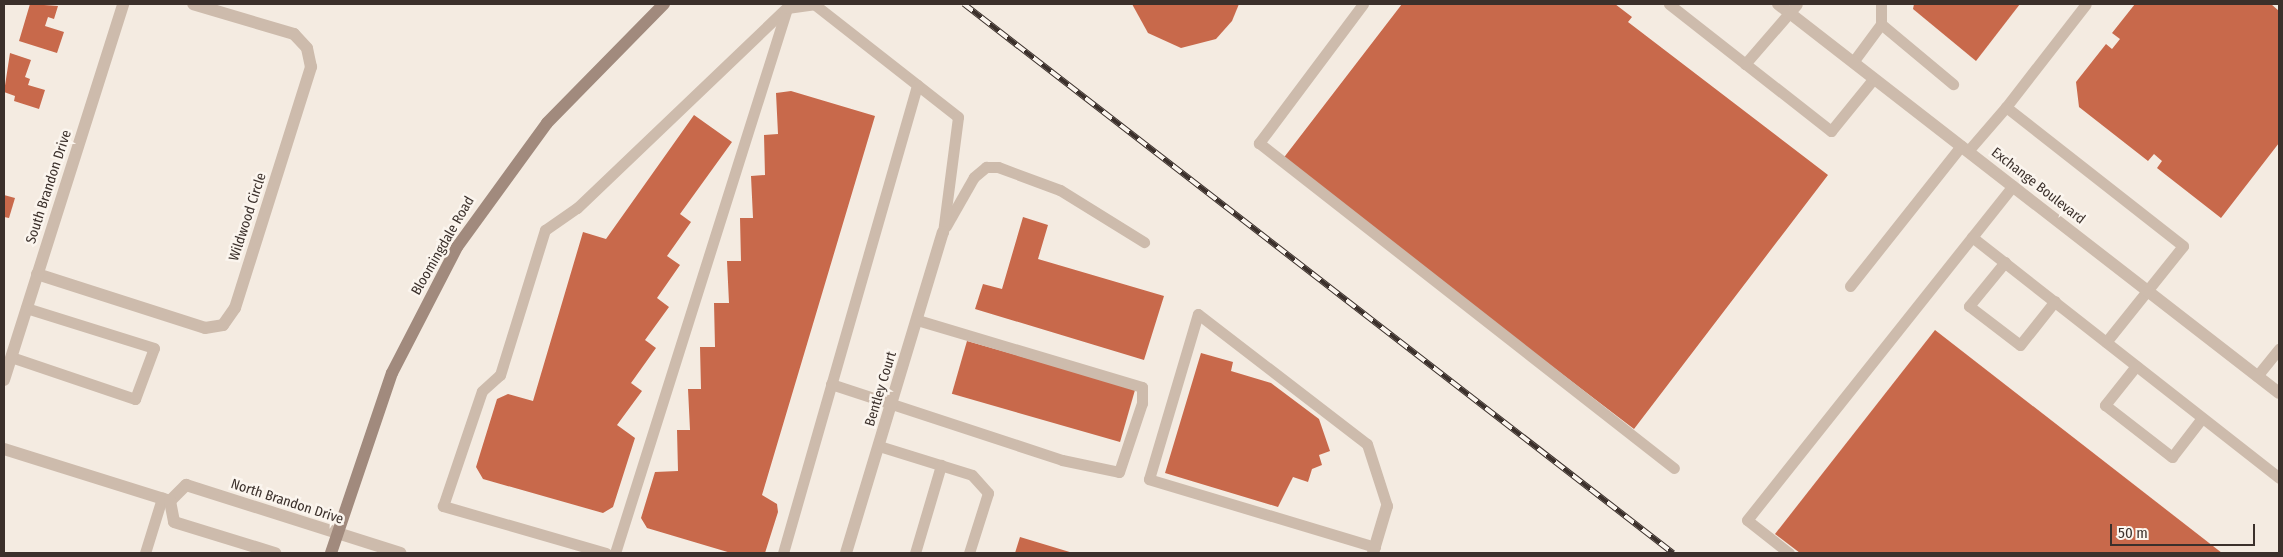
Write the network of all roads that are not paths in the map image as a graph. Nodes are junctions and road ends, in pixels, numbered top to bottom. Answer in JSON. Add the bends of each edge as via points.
{"nodes":[{"id":1,"x":123,"y":4,"type":"edge"},
{"id":2,"x":193,"y":4,"type":"edge"},
{"id":3,"x":664,"y":4,"type":"edge"},
{"id":4,"x":1363,"y":4,"type":"edge"},
{"id":5,"x":1669,"y":4,"type":"edge"},
{"id":6,"x":1778,"y":4,"type":"edge"},
{"id":7,"x":1882,"y":4,"type":"edge"},
{"id":8,"x":2086,"y":4,"type":"edge"},
{"id":9,"x":787,"y":8,"type":"junction"},
{"id":10,"x":1793,"y":8,"type":"edge"},
{"id":11,"x":1881,"y":24,"type":"junction"},
{"id":12,"x":1853,"y":62,"type":"junction"},
{"id":13,"x":1746,"y":64,"type":"junction"},
{"id":14,"x":1874,"y":78,"type":"junction"},
{"id":15,"x":917,"y":84,"type":"junction"},
{"id":16,"x":1953,"y":84,"type":"dead end"},
{"id":17,"x":2006,"y":107,"type":"junction"},
{"id":18,"x":1965,"y":148,"type":"junction"},
{"id":19,"x":2013,"y":186,"type":"junction"},
{"id":20,"x":943,"y":232,"type":"junction"},
{"id":21,"x":1972,"y":237,"type":"junction"},
{"id":22,"x":1144,"y":242,"type":"dead end"},
{"id":23,"x":2005,"y":262,"type":"junction"},
{"id":24,"x":37,"y":274,"type":"junction"},
{"id":25,"x":1850,"y":286,"type":"dead end"},
{"id":26,"x":2147,"y":290,"type":"junction"},
{"id":27,"x":2055,"y":301,"type":"junction"},
{"id":28,"x":26,"y":308,"type":"junction"},
{"id":29,"x":918,"y":320,"type":"junction"},
{"id":30,"x":2106,"y":342,"type":"junction"},
{"id":31,"x":2279,"y":349,"type":"edge"},
{"id":32,"x":11,"y":357,"type":"junction"},
{"id":33,"x":2136,"y":366,"type":"junction"},
{"id":34,"x":2257,"y":376,"type":"junction"},
{"id":35,"x":4,"y":380,"type":"edge"},
{"id":36,"x":831,"y":384,"type":"junction"},
{"id":37,"x":2279,"y":393,"type":"edge"},
{"id":38,"x":892,"y":402,"type":"junction"},
{"id":39,"x":2202,"y":418,"type":"junction"},
{"id":40,"x":879,"y":446,"type":"junction"},
{"id":41,"x":4,"y":449,"type":"edge"},
{"id":42,"x":941,"y":466,"type":"junction"},
{"id":43,"x":1674,"y":468,"type":"dead end"},
{"id":44,"x":2279,"y":478,"type":"edge"},
{"id":45,"x":166,"y":500,"type":"junction"},
{"id":46,"x":1387,"y":506,"type":"joint"},
{"id":47,"x":336,"y":533,"type":"junction"},
{"id":48,"x":1374,"y":550,"type":"edge"},
{"id":49,"x":145,"y":553,"type":"edge"},
{"id":50,"x":275,"y":553,"type":"edge"},
{"id":51,"x":331,"y":553,"type":"edge"},
{"id":52,"x":400,"y":553,"type":"edge"},
{"id":53,"x":606,"y":553,"type":"edge"},
{"id":54,"x":615,"y":553,"type":"edge"},
{"id":55,"x":783,"y":553,"type":"edge"},
{"id":56,"x":846,"y":553,"type":"edge"},
{"id":57,"x":914,"y":553,"type":"edge"},
{"id":58,"x":969,"y":553,"type":"edge"},
{"id":59,"x":1789,"y":553,"type":"edge"}],
"edges":[{"from":1,"to":24,"type":"street","name":"South Brandon Drive"},
{"from":2,"to":24,"type":"street","name":"Wildwood Circle","via":[[294,34],[307,48],[311,67],[235,308],[223,325],[205,328]]},
{"from":3,"to":47,"type":"main road","name":"Bloomingdale Road","via":[[547,123],[457,247],[392,374]]},
{"from":4,"to":43,"type":"lane","via":[[1259,143]]},
{"from":5,"to":13,"type":"lane"},
{"from":6,"to":10,"type":"street","name":"Exchange Boulevard"},
{"from":7,"to":11,"type":"lane"},
{"from":8,"to":17,"type":"lane"},
{"from":9,"to":15,"type":"lane","via":[[814,4]]},
{"from":9,"to":53,"type":"lane","via":[[576,208],[545,230],[500,375],[482,391],[443,506]]},
{"from":9,"to":54,"type":"lane"},
{"from":10,"to":12,"type":"street","name":"Exchange Boulevard"},
{"from":10,"to":13,"type":"lane"},
{"from":11,"to":12,"type":"lane"},
{"from":11,"to":16,"type":"lane"},
{"from":12,"to":14,"type":"street","name":"Exchange Boulevard"},
{"from":13,"to":14,"type":"lane","via":[[1831,131]]},
{"from":14,"to":18,"type":"street","name":"Exchange Boulevard"},
{"from":15,"to":20,"type":"lane","via":[[958,117]]},
{"from":15,"to":36,"type":"lane"},
{"from":17,"to":18,"type":"lane"},
{"from":17,"to":26,"type":"lane","via":[[2183,246]]},
{"from":18,"to":19,"type":"street","name":"Exchange Boulevard"},
{"from":18,"to":25,"type":"lane"},
{"from":19,"to":21,"type":"lane"},
{"from":19,"to":26,"type":"street","name":"Exchange Boulevard"},
{"from":20,"to":22,"type":"lane","via":[[974,178],[986,167],[998,167],[1060,190]]},
{"from":20,"to":29,"type":"street","name":"Bentley Court"},
{"from":21,"to":23,"type":"lane"},
{"from":21,"to":59,"type":"lane","via":[[1747,520]]},
{"from":23,"to":27,"type":"lane"},
{"from":23,"to":27,"type":"lane","via":[[1969,306],[2020,345]]},
{"from":24,"to":28,"type":"street","name":"South Brandon Drive"},
{"from":26,"to":30,"type":"lane"},
{"from":26,"to":34,"type":"street","name":"Exchange Boulevard"},
{"from":27,"to":30,"type":"lane"},
{"from":28,"to":32,"type":"street","name":"South Brandon Drive"},
{"from":28,"to":32,"type":"lane","via":[[154,348],[135,399]]},
{"from":29,"to":38,"type":"street","name":"Bentley Court"},
{"from":29,"to":38,"type":"lane","via":[[1135,382],[1143,393],[1131,441],[1123,466],[1112,474],[994,439]]},
{"from":30,"to":33,"type":"lane"},
{"from":31,"to":34,"type":"lane"},
{"from":32,"to":35,"type":"street","name":"South Brandon Drive"},
{"from":33,"to":39,"type":"lane"},
{"from":33,"to":39,"type":"lane","via":[[2105,405],[2172,456]]},
{"from":34,"to":37,"type":"street","name":"Exchange Boulevard"},
{"from":36,"to":38,"type":"lane"},
{"from":36,"to":55,"type":"lane"},
{"from":38,"to":40,"type":"street","name":"Bentley Court"},
{"from":39,"to":44,"type":"lane"},
{"from":40,"to":42,"type":"lane"},
{"from":40,"to":56,"type":"street","name":"Bentley Court"},
{"from":41,"to":45,"type":"street"},
{"from":42,"to":57,"type":"lane"},
{"from":42,"to":58,"type":"lane","via":[[972,475],[988,493]]},
{"from":45,"to":47,"type":"street","name":"North Brandon Drive","via":[[186,485]]},
{"from":45,"to":49,"type":"lane"},
{"from":45,"to":50,"type":"street","via":[[174,522]]},
{"from":46,"to":48,"type":"street"},
{"from":46,"to":48,"type":"lane","via":[[1367,444],[1198,314],[1149,479]]},
{"from":47,"to":51,"type":"main road","name":"Bloomingdale Road"},
{"from":47,"to":52,"type":"street","name":"North Brandon Drive"}]}
